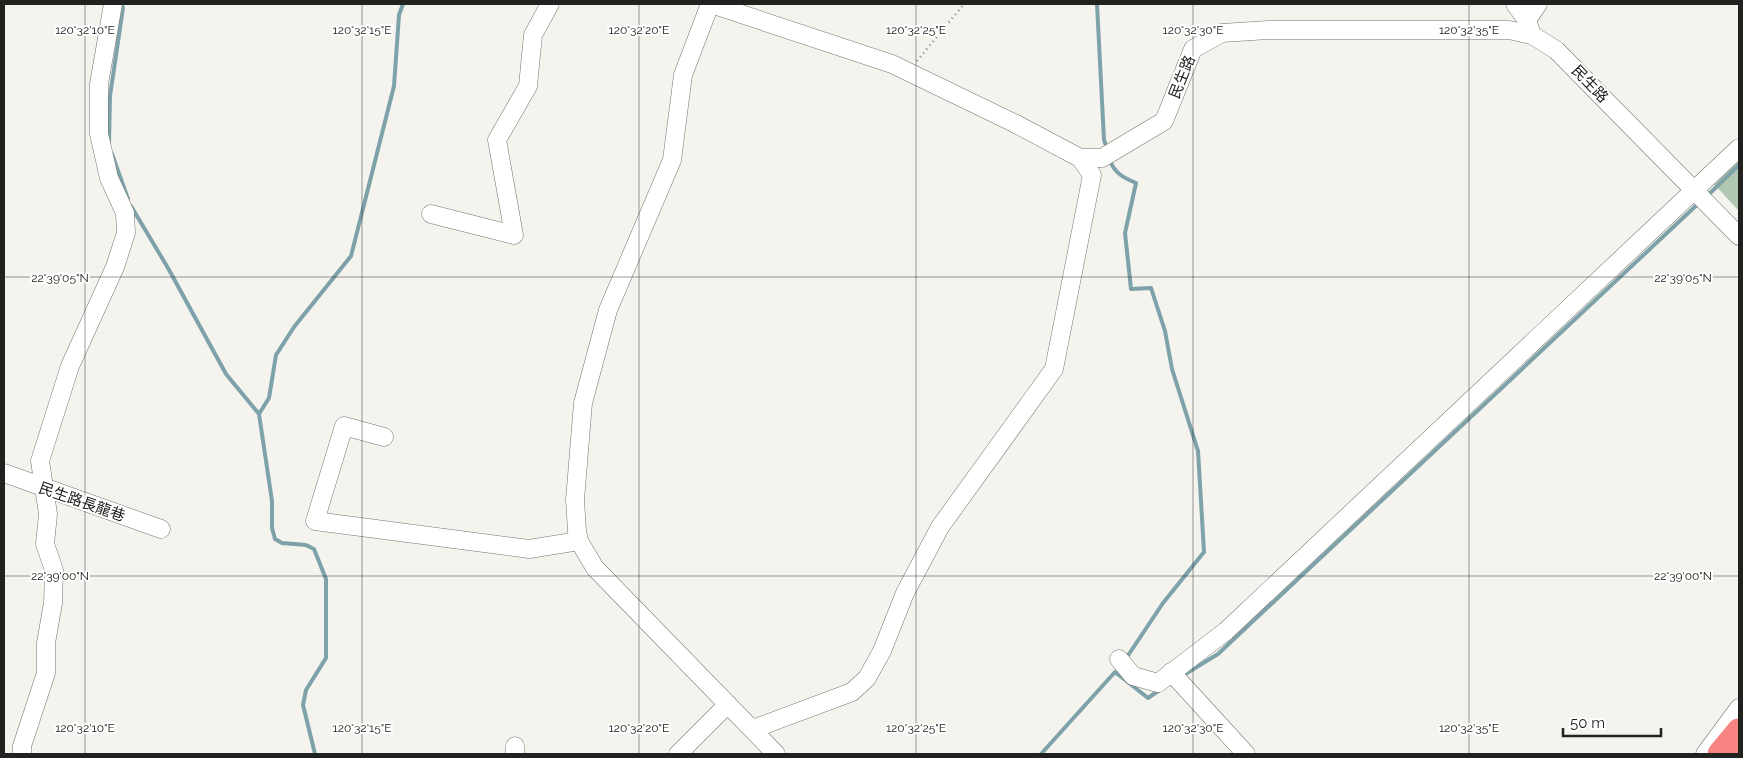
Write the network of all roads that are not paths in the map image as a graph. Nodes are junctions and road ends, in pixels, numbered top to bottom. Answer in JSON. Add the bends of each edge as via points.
{"nodes":[{"id":1,"x":113,"y":4,"type":"edge"},
{"id":2,"x":550,"y":4,"type":"edge"},
{"id":3,"x":710,"y":4,"type":"edge"},
{"id":4,"x":1515,"y":4,"type":"edge"},
{"id":5,"x":1538,"y":4,"type":"edge"},
{"id":6,"x":1529,"y":28,"type":"junction"},
{"id":7,"x":1739,"y":148,"type":"edge"},
{"id":8,"x":1080,"y":158,"type":"junction"},
{"id":9,"x":1694,"y":190,"type":"junction"},
{"id":10,"x":430,"y":214,"type":"dead end"},
{"id":11,"x":1739,"y":236,"type":"edge"},
{"id":12,"x":384,"y":437,"type":"dead end"},
{"id":13,"x":4,"y":473,"type":"edge"},
{"id":14,"x":45,"y":489,"type":"junction"},
{"id":15,"x":161,"y":529,"type":"dead end"},
{"id":16,"x":579,"y":541,"type":"junction"},
{"id":17,"x":1120,"y":659,"type":"dead end"},
{"id":18,"x":1171,"y":672,"type":"junction"},
{"id":19,"x":728,"y":704,"type":"junction"},
{"id":20,"x":1739,"y":708,"type":"edge"},
{"id":21,"x":753,"y":729,"type":"junction"},
{"id":22,"x":1739,"y":731,"type":"edge"},
{"id":23,"x":22,"y":754,"type":"edge"},
{"id":24,"x":678,"y":754,"type":"edge"},
{"id":25,"x":776,"y":754,"type":"edge"},
{"id":26,"x":1246,"y":754,"type":"edge"},
{"id":27,"x":1705,"y":754,"type":"edge"},
{"id":28,"x":1720,"y":754,"type":"edge"}],
"edges":[{"from":1,"to":14,"type":"street","via":[[99,84],[99,134],[109,178],[125,213],[126,233],[115,267],[70,366],[40,461]]},
{"from":2,"to":10,"type":"street","via":[[533,35],[528,86],[497,140],[514,235]]},
{"from":3,"to":8,"type":"street","name":"民生路","via":[[892,64]]},
{"from":3,"to":16,"type":"street","via":[[683,75],[672,160],[608,310],[583,403],[575,500]]},
{"from":4,"to":6,"type":"street"},
{"from":5,"to":6,"type":"street"},
{"from":6,"to":8,"type":"street","name":"民生路","via":[[1222,33],[1193,48],[1164,121],[1102,158]]},
{"from":6,"to":9,"type":"street","name":"民生路","via":[[1556,50]]},
{"from":7,"to":9,"type":"street"},
{"from":8,"to":21,"type":"street","via":[[1092,175],[1054,369],[940,527],[905,593],[868,678],[852,692]]},
{"from":9,"to":11,"type":"street","name":"民生路"},
{"from":9,"to":18,"type":"street","via":[[1226,631]]},
{"from":12,"to":16,"type":"street","via":[[344,426],[315,521],[529,549]]},
{"from":13,"to":14,"type":"street","name":"民生路長龍巷"},
{"from":14,"to":15,"type":"street","name":"民生路長龍巷"},
{"from":14,"to":23,"type":"street","via":[[48,514],[45,544],[54,570],[53,603],[46,643],[46,673]]},
{"from":16,"to":19,"type":"street","via":[[595,568]]},
{"from":17,"to":18,"type":"street","via":[[1133,676],[1142,680],[1158,683]]},
{"from":18,"to":26,"type":"street"},
{"from":19,"to":21,"type":"street"},
{"from":19,"to":24,"type":"street"},
{"from":20,"to":27,"type":"street"},
{"from":21,"to":25,"type":"street"},
{"from":22,"to":28,"type":"highway"}]}
